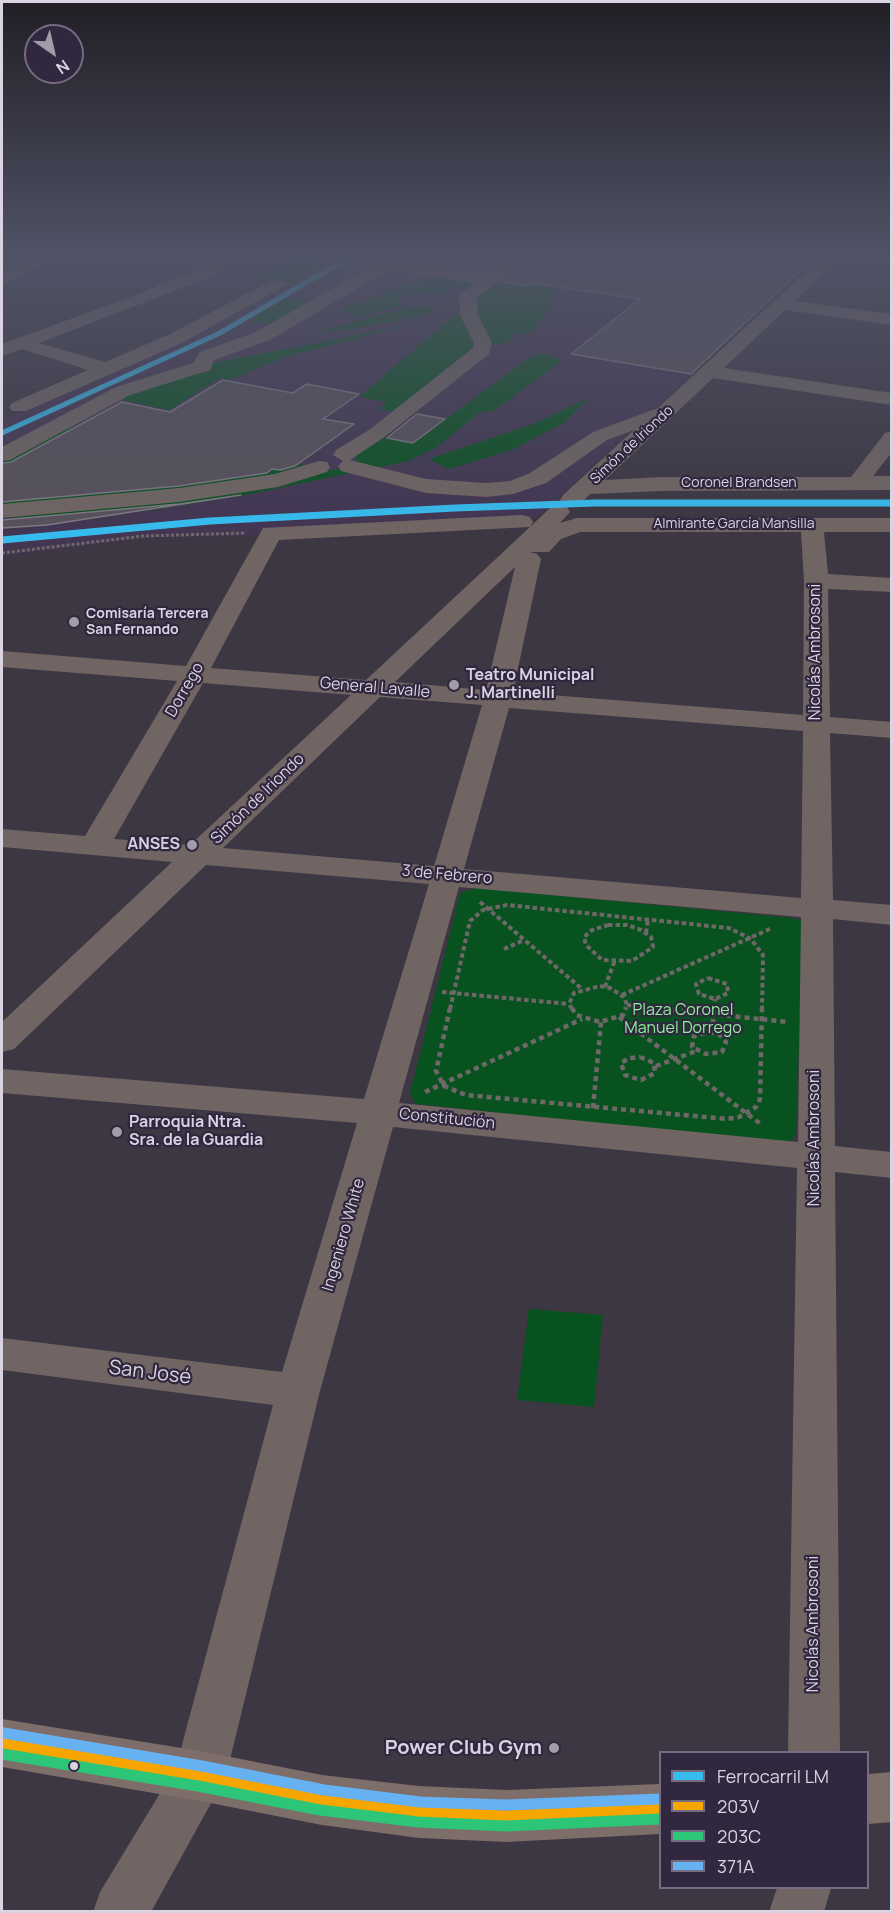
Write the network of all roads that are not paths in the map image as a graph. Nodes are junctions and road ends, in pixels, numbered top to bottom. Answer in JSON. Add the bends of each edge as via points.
{"nodes":[{"id":1,"x":164,"y":343,"type":"edge"},
{"id":2,"x":243,"y":343,"type":"edge"},
{"id":3,"x":483,"y":343,"type":"edge"},
{"id":4,"x":741,"y":343,"type":"edge"},
{"id":5,"x":24,"y":344,"type":"joint"},
{"id":6,"x":2,"y":350,"type":"edge"},
{"id":7,"x":103,"y":368,"type":"junction"},
{"id":8,"x":711,"y":372,"type":"junction"},
{"id":9,"x":891,"y":399,"type":"edge"},
{"id":10,"x":19,"y":407,"type":"dead end"},
{"id":11,"x":670,"y":410,"type":"junction"},
{"id":12,"x":891,"y":437,"type":"edge"},
{"id":13,"x":2,"y":455,"type":"edge"},
{"id":14,"x":346,"y":460,"type":"junction"},
{"id":15,"x":858,"y":482,"type":"junction"},
{"id":16,"x":891,"y":483,"type":"edge"},
{"id":17,"x":574,"y":506,"type":"junction"},
{"id":18,"x":2,"y":511,"type":"edge"},
{"id":19,"x":522,"y":522,"type":"dead end"},
{"id":20,"x":812,"y":523,"type":"junction"},
{"id":21,"x":891,"y":525,"type":"edge"},
{"id":22,"x":521,"y":557,"type":"junction"},
{"id":23,"x":816,"y":581,"type":"junction"},
{"id":24,"x":891,"y":585,"type":"edge"},
{"id":25,"x":2,"y":659,"type":"edge"},
{"id":26,"x":195,"y":673,"type":"junction"},
{"id":27,"x":374,"y":688,"type":"junction"},
{"id":28,"x":498,"y":698,"type":"junction"},
{"id":29,"x":816,"y":723,"type":"junction"},
{"id":30,"x":891,"y":730,"type":"edge"},
{"id":31,"x":2,"y":838,"type":"edge"},
{"id":32,"x":94,"y":846,"type":"junction"},
{"id":33,"x":199,"y":855,"type":"junction"},
{"id":34,"x":448,"y":875,"type":"junction"},
{"id":35,"x":817,"y":909,"type":"junction"},
{"id":36,"x":891,"y":915,"type":"edge"},
{"id":37,"x":2,"y":1041,"type":"edge"},
{"id":38,"x":2,"y":1081,"type":"edge"},
{"id":39,"x":380,"y":1113,"type":"junction"},
{"id":40,"x":808,"y":1156,"type":"junction"},
{"id":41,"x":891,"y":1165,"type":"edge"},
{"id":42,"x":2,"y":1354,"type":"edge"},
{"id":43,"x":298,"y":1391,"type":"junction"},
{"id":44,"x":2,"y":1743,"type":"edge"},
{"id":45,"x":814,"y":1751,"type":"edge"},
{"id":46,"x":200,"y":1776,"type":"junction"},
{"id":47,"x":891,"y":1797,"type":"edge"},
{"id":48,"x":869,"y":1799,"type":"edge"},
{"id":49,"x":659,"y":1809,"type":"edge"},
{"id":50,"x":803,"y":1889,"type":"edge"},
{"id":51,"x":120,"y":1911,"type":"edge"},
{"id":52,"x":796,"y":1911,"type":"edge"}],
"edges":[{"from":1,"to":7,"type":"street"},
{"from":2,"to":13,"type":"street","via":[[207,356],[203,366],[123,391]]},
{"from":3,"to":14,"type":"street","via":[[482,350]]},
{"from":4,"to":8,"type":"street","name":"Simón de Iriondo"},
{"from":5,"to":6,"type":"street"},
{"from":5,"to":7,"type":"street"},
{"from":7,"to":10,"type":"street"},
{"from":8,"to":9,"type":"street"},
{"from":8,"to":11,"type":"street","name":"Simón de Iriondo"},
{"from":11,"to":14,"type":"street","via":[[600,436],[538,478],[513,488],[426,486]]},
{"from":11,"to":17,"type":"street","name":"Simón de Iriondo"},
{"from":12,"to":15,"type":"street"},
{"from":14,"to":18,"type":"street","via":[[338,469],[319,467],[278,480],[179,495]]},
{"from":15,"to":16,"type":"street","name":"Coronel Brandsen"},
{"from":15,"to":17,"type":"street","name":"Coronel Brandsen","via":[[661,484]]},
{"from":17,"to":20,"type":"street","name":"Almirante García Mansilla"},
{"from":17,"to":22,"type":"street","name":"Simón de Iriondo","via":[[553,534]]},
{"from":19,"to":26,"type":"street","name":"Dorrego","via":[[271,532]]},
{"from":20,"to":21,"type":"street","name":"Almirante García Mansilla"},
{"from":20,"to":23,"type":"street","name":"Nicolás Ambrosoni"},
{"from":22,"to":27,"type":"street","name":"Simón de Iriondo"},
{"from":22,"to":28,"type":"street","name":"Ingeniero White"},
{"from":23,"to":24,"type":"street"},
{"from":23,"to":29,"type":"street","name":"Nicolás Ambrosoni"},
{"from":25,"to":26,"type":"street","name":"General Lavalle"},
{"from":26,"to":27,"type":"street","name":"General Lavalle"},
{"from":26,"to":32,"type":"street","name":"Dorrego"},
{"from":27,"to":28,"type":"street","name":"General Lavalle"},
{"from":27,"to":33,"type":"street","name":"Simón de Iriondo"},
{"from":28,"to":29,"type":"street","name":"General Lavalle"},
{"from":28,"to":34,"type":"street","name":"Ingeniero White"},
{"from":29,"to":30,"type":"street","name":"General Lavalle"},
{"from":29,"to":35,"type":"street","name":"Nicolás Ambrosoni"},
{"from":31,"to":32,"type":"street","name":"3 de Febrero"},
{"from":32,"to":33,"type":"street","name":"3 de Febrero"},
{"from":33,"to":34,"type":"street","name":"3 de Febrero"},
{"from":33,"to":37,"type":"street","name":"Simón de Iriondo"},
{"from":34,"to":35,"type":"street","name":"3 de Febrero"},
{"from":34,"to":39,"type":"street","name":"Ingeniero White"},
{"from":35,"to":36,"type":"street","name":"3 de Febrero"},
{"from":35,"to":40,"type":"street","name":"Nicolás Ambrosoni","via":[[816,1025]]},
{"from":38,"to":39,"type":"street","name":"Constitución"},
{"from":39,"to":40,"type":"street","name":"Constitución","via":[[592,1120]]},
{"from":39,"to":43,"type":"street","name":"Ingeniero White"},
{"from":40,"to":41,"type":"street","name":"Constitución"},
{"from":40,"to":45,"type":"street","name":"Nicolás Ambrosoni"},
{"from":42,"to":43,"type":"street","name":"San José"},
{"from":43,"to":46,"type":"street","name":"Ingeniero White"},
{"from":44,"to":46,"type":"main road"},
{"from":46,"to":49,"type":"main road","via":[[322,1800],[419,1812],[506,1816]]},
{"from":46,"to":51,"type":"street","name":"Ingeniero White"},
{"from":47,"to":48,"type":"main road"},
{"from":50,"to":52,"type":"street"}]}
